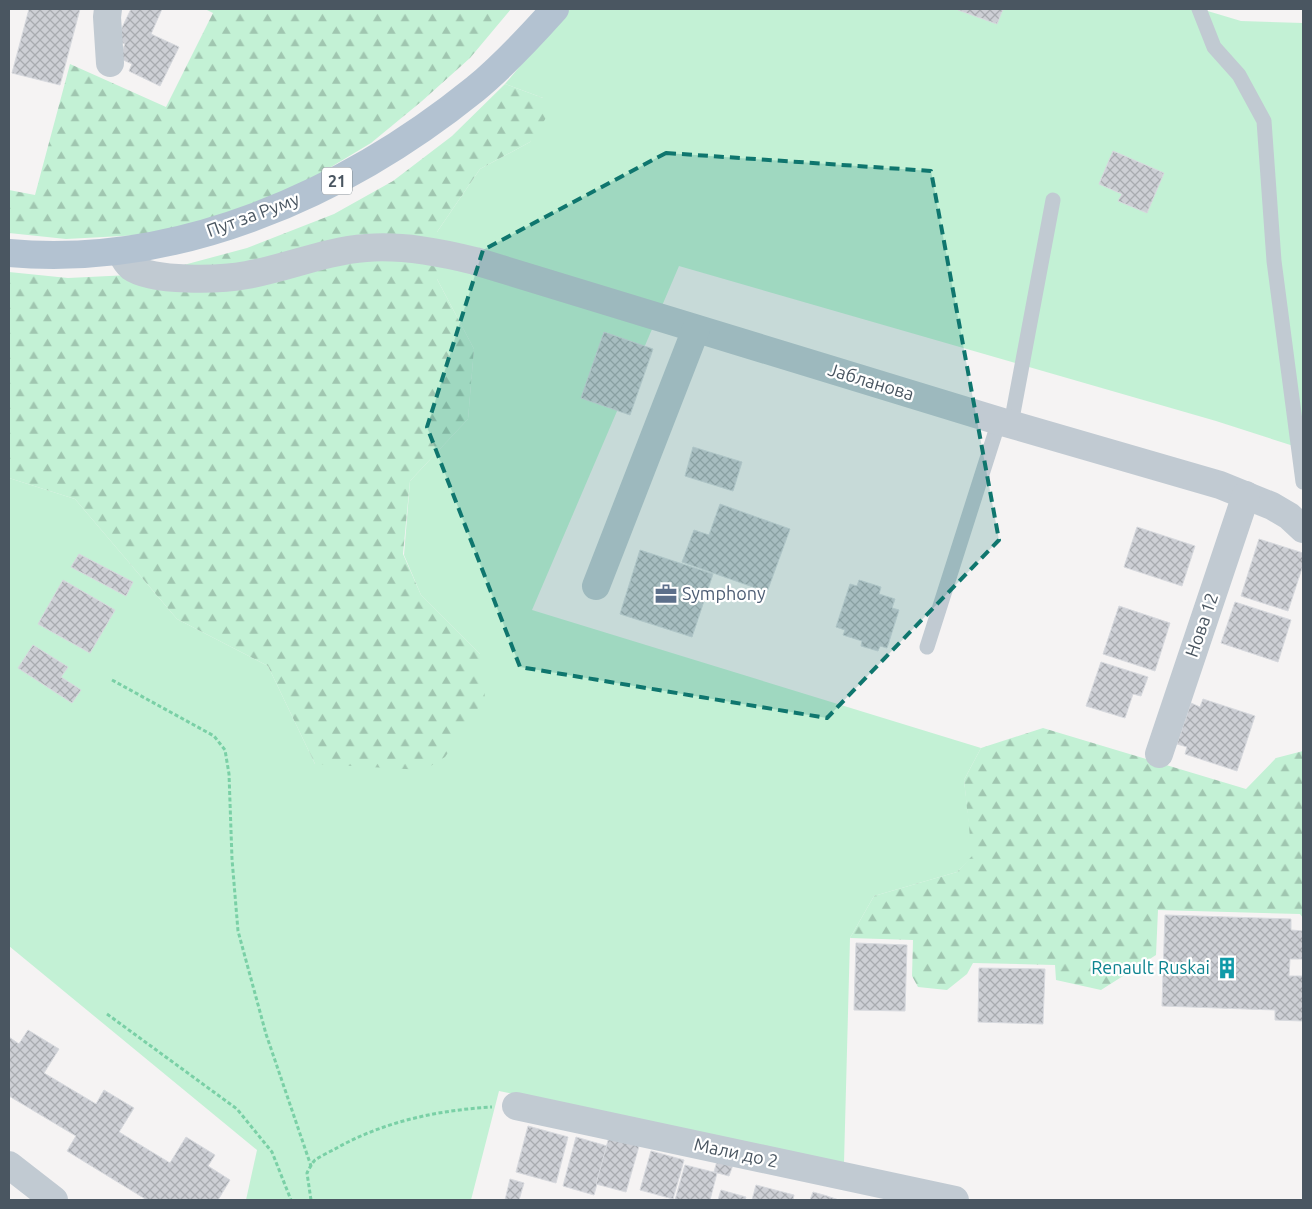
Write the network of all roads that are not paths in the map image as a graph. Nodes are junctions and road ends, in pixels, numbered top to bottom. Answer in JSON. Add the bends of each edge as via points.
{"nodes":[{"id":1,"x":108,"y":9,"type":"edge"},
{"id":2,"x":555,"y":9,"type":"edge"},
{"id":3,"x":1199,"y":9,"type":"edge"},
{"id":4,"x":110,"y":63,"type":"dead end"},
{"id":5,"x":1053,"y":200,"type":"dead end"},
{"id":6,"x":120,"y":251,"type":"junction"},
{"id":7,"x":9,"y":253,"type":"edge"},
{"id":8,"x":696,"y":329,"type":"junction"},
{"id":9,"x":1005,"y":423,"type":"junction"},
{"id":10,"x":1303,"y":482,"type":"edge"},
{"id":11,"x":1246,"y":495,"type":"junction"},
{"id":12,"x":1303,"y":529,"type":"edge"},
{"id":13,"x":596,"y":586,"type":"dead end"},
{"id":14,"x":927,"y":647,"type":"dead end"},
{"id":15,"x":1159,"y":754,"type":"dead end"},
{"id":16,"x":516,"y":1106,"type":"road end"},
{"id":17,"x":9,"y":1165,"type":"edge"},
{"id":18,"x":54,"y":1200,"type":"edge"},
{"id":19,"x":955,"y":1200,"type":"edge"}],
"edges":[{"from":1,"to":4,"type":"street"},
{"from":2,"to":6,"type":"main road","name":"Пут за Руму","number":"21","via":[[522,46],[476,88],[423,129],[372,162],[321,189],[217,230]]},
{"from":3,"to":10,"type":"lane","via":[[1214,47],[1239,75],[1264,121],[1274,261]]},
{"from":5,"to":9,"type":"lane"},
{"from":6,"to":7,"type":"main road","name":"Пут за Руму","number":"21"},
{"from":6,"to":8,"type":"street","name":"Јабланова","via":[[130,266],[154,276],[204,278],[245,276],[367,247],[419,249],[475,260]]},
{"from":8,"to":9,"type":"street","name":"Јабланова"},
{"from":8,"to":13,"type":"street"},
{"from":9,"to":11,"type":"street","name":"Јабланова"},
{"from":9,"to":14,"type":"lane"},
{"from":11,"to":12,"type":"street","name":"Јабланова","via":[[1272,506]]},
{"from":11,"to":15,"type":"street","name":"Нова 12"},
{"from":16,"to":19,"type":"street","name":"Мали до 2"},
{"from":17,"to":18,"type":"street"}]}
